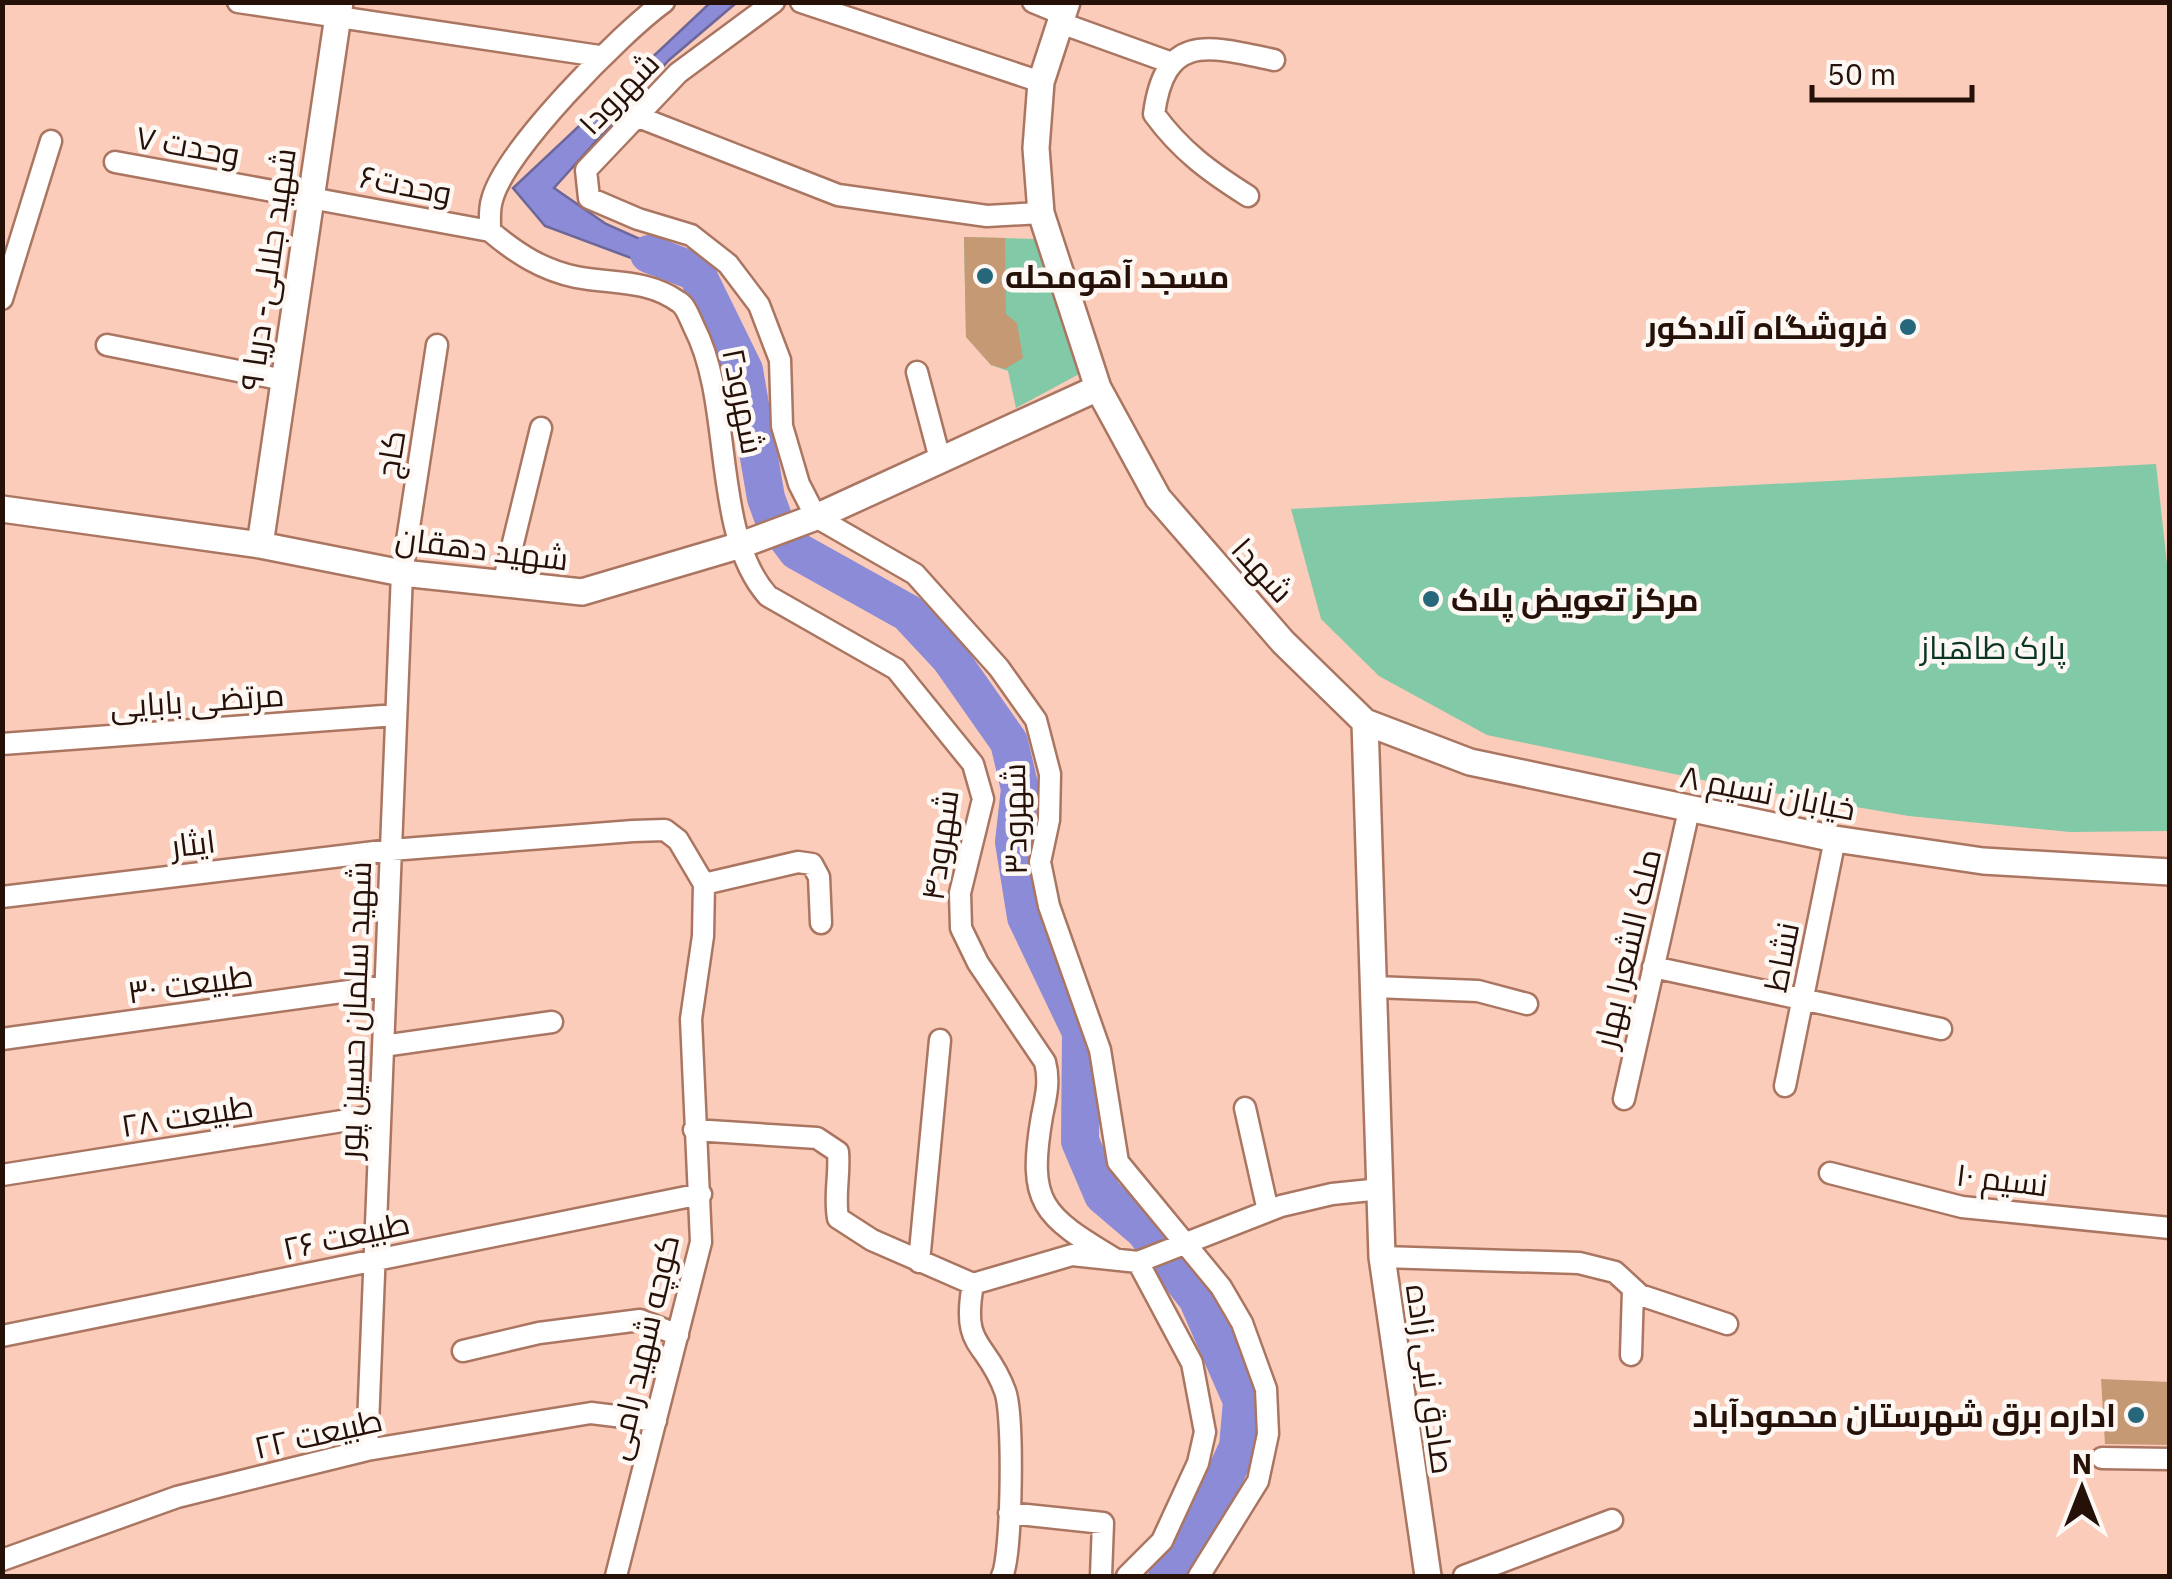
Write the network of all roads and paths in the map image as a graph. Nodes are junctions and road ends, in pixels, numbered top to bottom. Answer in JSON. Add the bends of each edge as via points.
{"nodes":[{"id":1,"x":238,"y":2,"type":"edge"},
{"id":2,"x":664,"y":2,"type":"edge"},
{"id":3,"x":774,"y":2,"type":"edge"},
{"id":4,"x":801,"y":2,"type":"edge"},
{"id":5,"x":1033,"y":2,"type":"edge"},
{"id":6,"x":339,"y":10,"type":"edge"},
{"id":7,"x":1062,"y":13,"type":"edge"},
{"id":8,"x":600,"y":56,"type":"junction"},
{"id":9,"x":1274,"y":60,"type":"dead end"},
{"id":10,"x":1169,"y":62,"type":"junction"},
{"id":11,"x":1041,"y":82,"type":"junction"},
{"id":12,"x":636,"y":116,"type":"junction"},
{"id":13,"x":52,"y":141,"type":"dead end"},
{"id":14,"x":116,"y":162,"type":"dead end"},
{"id":15,"x":310,"y":196,"type":"junction"},
{"id":16,"x":1248,"y":196,"type":"dead end"},
{"id":17,"x":1040,"y":214,"type":"junction"},
{"id":18,"x":490,"y":231,"type":"junction"},
{"id":19,"x":2,"y":298,"type":"edge"},
{"id":20,"x":106,"y":345,"type":"dead end"},
{"id":21,"x":437,"y":345,"type":"dead end"},
{"id":22,"x":918,"y":372,"type":"dead end"},
{"id":23,"x":284,"y":380,"type":"junction"},
{"id":24,"x":1098,"y":388,"type":"junction"},
{"id":25,"x":542,"y":428,"type":"dead end"},
{"id":26,"x":940,"y":458,"type":"junction"},
{"id":27,"x":2,"y":509,"type":"edge"},
{"id":28,"x":816,"y":517,"type":"junction"},
{"id":29,"x":260,"y":545,"type":"junction"},
{"id":30,"x":741,"y":545,"type":"junction"},
{"id":31,"x":402,"y":573,"type":"junction"},
{"id":32,"x":502,"y":584,"type":"junction"},
{"id":33,"x":396,"y":715,"type":"junction"},
{"id":34,"x":1365,"y":722,"type":"junction"},
{"id":35,"x":2,"y":744,"type":"edge"},
{"id":36,"x":1689,"y":810,"type":"junction"},
{"id":37,"x":1835,"y":840,"type":"junction"},
{"id":38,"x":391,"y":850,"type":"junction"},
{"id":39,"x":2170,"y":872,"type":"edge"},
{"id":40,"x":704,"y":884,"type":"junction"},
{"id":41,"x":2,"y":896,"type":"edge"},
{"id":42,"x":821,"y":923,"type":"dead end"},
{"id":43,"x":1653,"y":967,"type":"junction"},
{"id":44,"x":385,"y":986,"type":"junction"},
{"id":45,"x":1374,"y":988,"type":"junction"},
{"id":46,"x":1803,"y":999,"type":"junction"},
{"id":47,"x":1528,"y":1004,"type":"dead end"},
{"id":48,"x":552,"y":1022,"type":"dead end"},
{"id":49,"x":1941,"y":1029,"type":"dead end"},
{"id":50,"x":2,"y":1039,"type":"edge"},
{"id":51,"x":940,"y":1040,"type":"dead end"},
{"id":52,"x":383,"y":1046,"type":"junction"},
{"id":53,"x":1785,"y":1086,"type":"dead end"},
{"id":54,"x":1624,"y":1099,"type":"dead end"},
{"id":55,"x":1245,"y":1108,"type":"dead end"},
{"id":56,"x":380,"y":1115,"type":"junction"},
{"id":57,"x":694,"y":1130,"type":"junction"},
{"id":58,"x":1830,"y":1173,"type":"dead end"},
{"id":59,"x":2,"y":1175,"type":"edge"},
{"id":60,"x":1381,"y":1189,"type":"junction"},
{"id":61,"x":701,"y":1194,"type":"junction"},
{"id":62,"x":1268,"y":1211,"type":"junction"},
{"id":63,"x":2170,"y":1228,"type":"edge"},
{"id":64,"x":1188,"y":1245,"type":"junction"},
{"id":65,"x":1382,"y":1257,"type":"junction"},
{"id":66,"x":1115,"y":1258,"type":"junction"},
{"id":67,"x":374,"y":1260,"type":"junction"},
{"id":68,"x":919,"y":1262,"type":"junction"},
{"id":69,"x":1138,"y":1262,"type":"junction"},
{"id":70,"x":973,"y":1284,"type":"junction"},
{"id":71,"x":1633,"y":1290,"type":"junction"},
{"id":72,"x":1727,"y":1324,"type":"dead end"},
{"id":73,"x":2,"y":1336,"type":"edge"},
{"id":74,"x":678,"y":1336,"type":"junction"},
{"id":75,"x":464,"y":1350,"type":"dead end"},
{"id":76,"x":1632,"y":1354,"type":"dead end"},
{"id":77,"x":656,"y":1421,"type":"junction"},
{"id":78,"x":367,"y":1450,"type":"junction"},
{"id":79,"x":2102,"y":1458,"type":"dead end"},
{"id":80,"x":2170,"y":1459,"type":"edge"},
{"id":81,"x":1009,"y":1513,"type":"junction"},
{"id":82,"x":1612,"y":1520,"type":"dead end"},
{"id":83,"x":2,"y":1560,"type":"edge"},
{"id":84,"x":616,"y":1576,"type":"edge"},
{"id":85,"x":1002,"y":1576,"type":"edge"},
{"id":86,"x":1100,"y":1576,"type":"edge"},
{"id":87,"x":1127,"y":1576,"type":"edge"},
{"id":88,"x":1199,"y":1576,"type":"edge"},
{"id":89,"x":1428,"y":1576,"type":"edge"},
{"id":90,"x":1464,"y":1576,"type":"edge"}],
"edges":[{"from":1,"to":6,"type":"street"},
{"from":2,"to":8,"type":"street"},
{"from":3,"to":12,"type":"street","name":"شهرود۱","via":[[678,74]]},
{"from":4,"to":11,"type":"street"},
{"from":5,"to":7,"type":"street"},
{"from":6,"to":8,"type":"street"},
{"from":6,"to":15,"type":"street","name":"شهید جلالی- دریا ۹"},
{"from":7,"to":10,"type":"street"},
{"from":7,"to":11,"type":"street","name":"شهدا"},
{"from":8,"to":18,"type":"street","via":[[503,174]]},
{"from":9,"to":10,"type":"street","via":[[1190,49]]},
{"from":10,"to":16,"type":"street","via":[[1154,114],[1195,163]]},
{"from":11,"to":17,"type":"street","name":"شهدا"},
{"from":12,"to":17,"type":"street","via":[[838,195],[986,216]]},
{"from":12,"to":28,"type":"street","name":"شهرود۱","via":[[586,170],[589,198],[691,235],[728,264],[759,306],[780,360],[782,426]]},
{"from":13,"to":19,"type":"street"},
{"from":14,"to":15,"type":"street","name":"وحدت ۷"},
{"from":15,"to":18,"type":"street","name":"وحدت۶"},
{"from":15,"to":23,"type":"street","name":"شهید جلالی- دریا ۹"},
{"from":17,"to":24,"type":"street","name":"شهدا"},
{"from":18,"to":30,"type":"street","name":"شهرود۲","via":[[522,258],[576,277],[629,280],[682,303],[709,356]]},
{"from":20,"to":23,"type":"street"},
{"from":21,"to":31,"type":"street","name":"کاج"},
{"from":22,"to":26,"type":"street"},
{"from":23,"to":29,"type":"street","name":"شهید جلالی- دریا ۹"},
{"from":24,"to":26,"type":"street","name":"شهید دهقان"},
{"from":24,"to":34,"type":"street","name":"شهدا","via":[[1158,498],[1283,642]]},
{"from":25,"to":32,"type":"street"},
{"from":26,"to":28,"type":"street","name":"شهید دهقان"},
{"from":27,"to":29,"type":"street","name":"شهید دهقان"},
{"from":28,"to":30,"type":"street","name":"شهید دهقان"},
{"from":28,"to":64,"type":"street","name":"شهرود۳","via":[[915,574],[1036,720],[1050,774],[1040,862],[1100,1050],[1118,1162]]},
{"from":29,"to":31,"type":"street","name":"شهید دهقان"},
{"from":30,"to":32,"type":"street","name":"شهید دهقان","via":[[582,592]]},
{"from":30,"to":66,"type":"street","name":"شهرود۴","via":[[768,596],[896,669],[973,764],[983,799],[960,893],[961,928],[1049,1076],[1034,1161],[1046,1207],[1054,1220]]},
{"from":31,"to":32,"type":"street","name":"شهید دهقان"},
{"from":31,"to":33,"type":"street","name":"شهید سلمان حسین پور"},
{"from":33,"to":35,"type":"street","name":"مرتضی بابایی"},
{"from":33,"to":38,"type":"street","name":"شهید سلمان حسین پور"},
{"from":34,"to":36,"type":"street","name":"خیابان نسیم ۸","via":[[1470,762]]},
{"from":34,"to":45,"type":"street"},
{"from":36,"to":37,"type":"street","name":"خیابان نسیم ۸"},
{"from":36,"to":43,"type":"street","name":"ملک الشعرا بهار"},
{"from":37,"to":39,"type":"street","name":"خیابان نسیم ۸","via":[[1984,861]]},
{"from":37,"to":46,"type":"street","name":"نشاط"},
{"from":38,"to":40,"type":"street","name":"ایثار","via":[[664,830],[691,856]]},
{"from":38,"to":41,"type":"street","name":"ایثار"},
{"from":38,"to":44,"type":"street","name":"شهید سلمان حسین پور"},
{"from":40,"to":42,"type":"street","via":[[812,864],[819,876]]},
{"from":40,"to":57,"type":"street","name":"کوچه شهید رامی","via":[[691,1019]]},
{"from":43,"to":46,"type":"street"},
{"from":43,"to":54,"type":"street","name":"ملک الشعرا بهار"},
{"from":44,"to":50,"type":"street","name":"طبیعت ۳۰"},
{"from":44,"to":52,"type":"street","name":"شهید سلمان حسین پور"},
{"from":45,"to":47,"type":"street","via":[[1478,991]]},
{"from":45,"to":60,"type":"street"},
{"from":46,"to":49,"type":"street"},
{"from":46,"to":53,"type":"street","name":"نشاط"},
{"from":48,"to":52,"type":"street"},
{"from":51,"to":68,"type":"street"},
{"from":52,"to":56,"type":"street","name":"شهید سلمان حسین پور"},
{"from":55,"to":62,"type":"street"},
{"from":56,"to":59,"type":"street","name":"طبیعت ۲۸"},
{"from":56,"to":67,"type":"street","name":"شهید سلمان حسین پور"},
{"from":57,"to":61,"type":"street","name":"کوچه شهید رامی"},
{"from":57,"to":68,"type":"street","via":[[817,1138],[838,1152],[838,1218]]},
{"from":58,"to":63,"type":"street","name":"نسیم ۱۰","via":[[1962,1207]]},
{"from":60,"to":62,"type":"street"},
{"from":60,"to":65,"type":"street","name":"صادق نبی زاده"},
{"from":61,"to":67,"type":"street","name":"طبیعت ۲۶"},
{"from":61,"to":74,"type":"street","name":"کوچه شهید رامی","via":[[701,1242]]},
{"from":62,"to":64,"type":"street"},
{"from":64,"to":69,"type":"street"},
{"from":64,"to":88,"type":"street","name":"شهرود۳","via":[[1242,1323],[1266,1389],[1268,1434],[1258,1481]]},
{"from":65,"to":71,"type":"street","via":[[1579,1263],[1615,1272]]},
{"from":65,"to":89,"type":"street","name":"صادق نبی زاده"},
{"from":66,"to":69,"type":"street"},
{"from":66,"to":70,"type":"street","via":[[1072,1255]]},
{"from":67,"to":73,"type":"street","name":"طبیعت ۲۶"},
{"from":67,"to":78,"type":"street","name":"شهید سلمان حسین پور"},
{"from":68,"to":70,"type":"street"},
{"from":69,"to":87,"type":"street","via":[[1192,1363],[1205,1432],[1162,1541]]},
{"from":70,"to":81,"type":"street","via":[[967,1317],[972,1338],[1006,1393]]},
{"from":71,"to":72,"type":"street"},
{"from":71,"to":76,"type":"street"},
{"from":74,"to":75,"type":"street","via":[[640,1320]]},
{"from":74,"to":77,"type":"street","name":"کوچه شهید رامی"},
{"from":77,"to":78,"type":"street","name":"طبیعت ۲۲","via":[[592,1413]]},
{"from":77,"to":84,"type":"street","name":"کوچه شهید رامی"},
{"from":78,"to":83,"type":"street","name":"طبیعت ۲۲","via":[[177,1497]]},
{"from":79,"to":80,"type":"street"},
{"from":81,"to":85,"type":"street"},
{"from":81,"to":86,"type":"street","via":[[1103,1523]]},
{"from":82,"to":90,"type":"street"}]}
